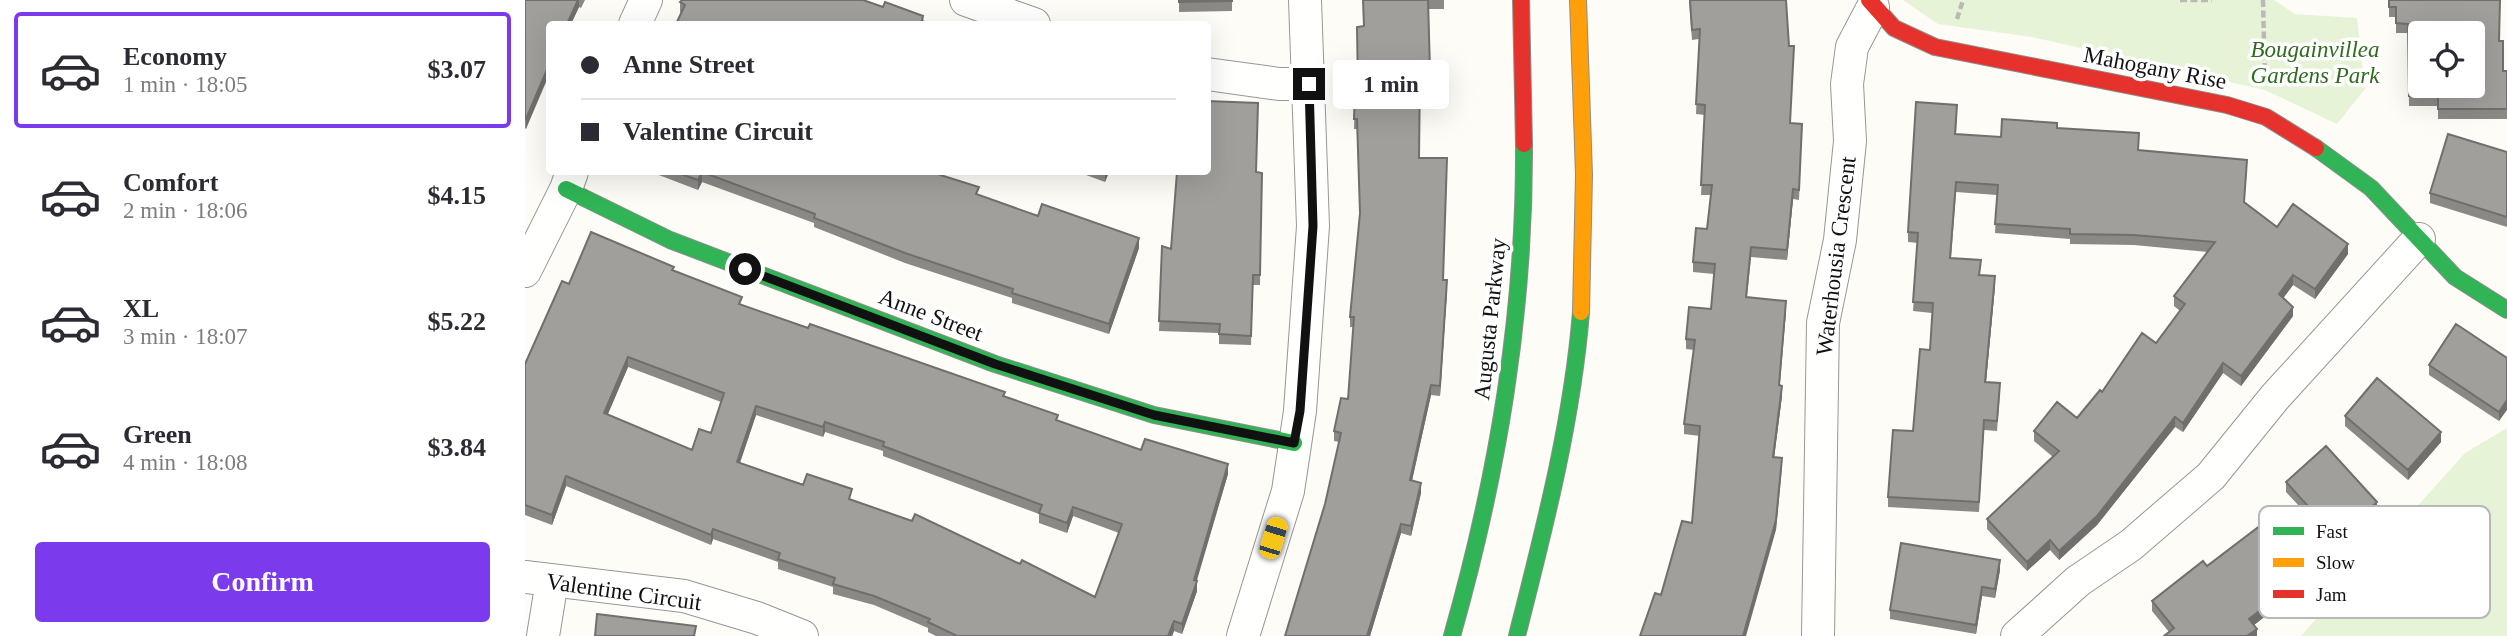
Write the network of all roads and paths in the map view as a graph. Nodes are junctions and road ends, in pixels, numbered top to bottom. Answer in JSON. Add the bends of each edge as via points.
{"nodes":[{"id":1,"x":646,"y":0,"type":"edge"},
{"id":2,"x":966,"y":0,"type":"edge"},
{"id":3,"x":1305,"y":0,"type":"edge"},
{"id":4,"x":1521,"y":0,"type":"edge"},
{"id":5,"x":1579,"y":0,"type":"edge"},
{"id":6,"x":2180,"y":0,"type":"edge"},
{"id":7,"x":2212,"y":0,"type":"edge"},
{"id":8,"x":2263,"y":0,"type":"edge"},
{"id":9,"x":1871,"y":3,"type":"edge"},
{"id":10,"x":636,"y":21,"type":"edge"},
{"id":11,"x":1026,"y":21,"type":"edge"},
{"id":12,"x":1211,"y":75,"type":"edge"},
{"id":13,"x":1309,"y":84,"type":"junction"},
{"id":14,"x":2266,"y":117,"type":"junction"},
{"id":15,"x":569,"y":180,"type":"edge"},
{"id":16,"x":2419,"y":239,"type":"junction"},
{"id":17,"x":525,"y":271,"type":"edge"},
{"id":18,"x":2507,"y":310,"type":"edge"},
{"id":19,"x":1294,"y":443,"type":"junction"},
{"id":20,"x":538,"y":579,"type":"edge"},
{"id":21,"x":543,"y":636,"type":"edge"},
{"id":22,"x":802,"y":636,"type":"edge"},
{"id":23,"x":1243,"y":636,"type":"edge"},
{"id":24,"x":1452,"y":636,"type":"edge"},
{"id":25,"x":1517,"y":636,"type":"edge"},
{"id":26,"x":1818,"y":636,"type":"edge"},
{"id":27,"x":2017,"y":636,"type":"edge"}],
"edges":[{"from":1,"to":10,"type":"street"},
{"from":2,"to":11,"type":"street"},
{"from":3,"to":13,"type":"street"},
{"from":4,"to":24,"type":"street","name":"Augusta Parkway","via":[[1524,163],[1519,298],[1493,476]]},
{"from":5,"to":25,"type":"street","via":[[1584,230],[1577,351],[1551,502]]},
{"from":6,"to":7,"type":"path"},
{"from":8,"to":14,"type":"path"},
{"from":9,"to":14,"type":"street","name":"Mahogany Rise","via":[[1894,28],[1935,47],[2228,105]]},
{"from":9,"to":26,"type":"street","name":"Waterhousia Crescent","via":[[1852,47],[1847,83],[1850,141],[1840,240],[1823,323]]},
{"from":12,"to":13,"type":"street"},
{"from":13,"to":19,"type":"street","via":[[1313,226]]},
{"from":14,"to":16,"type":"street","name":"Mahogany Rise","via":[[2371,188]]},
{"from":15,"to":17,"type":"street"},
{"from":15,"to":19,"type":"street","name":"Anne Street","via":[[670,240],[995,364],[1154,415]]},
{"from":16,"to":18,"type":"street","name":"Mahogany Rise","via":[[2455,277]]},
{"from":16,"to":27,"type":"street","via":[[2275,397],[2211,476],[2131,545],[2078,581]]},
{"from":19,"to":23,"type":"street","via":[[1288,491]]},
{"from":20,"to":21,"type":"street"},
{"from":20,"to":22,"type":"street","name":"Valentine Circuit","via":[[684,596]]}]}
